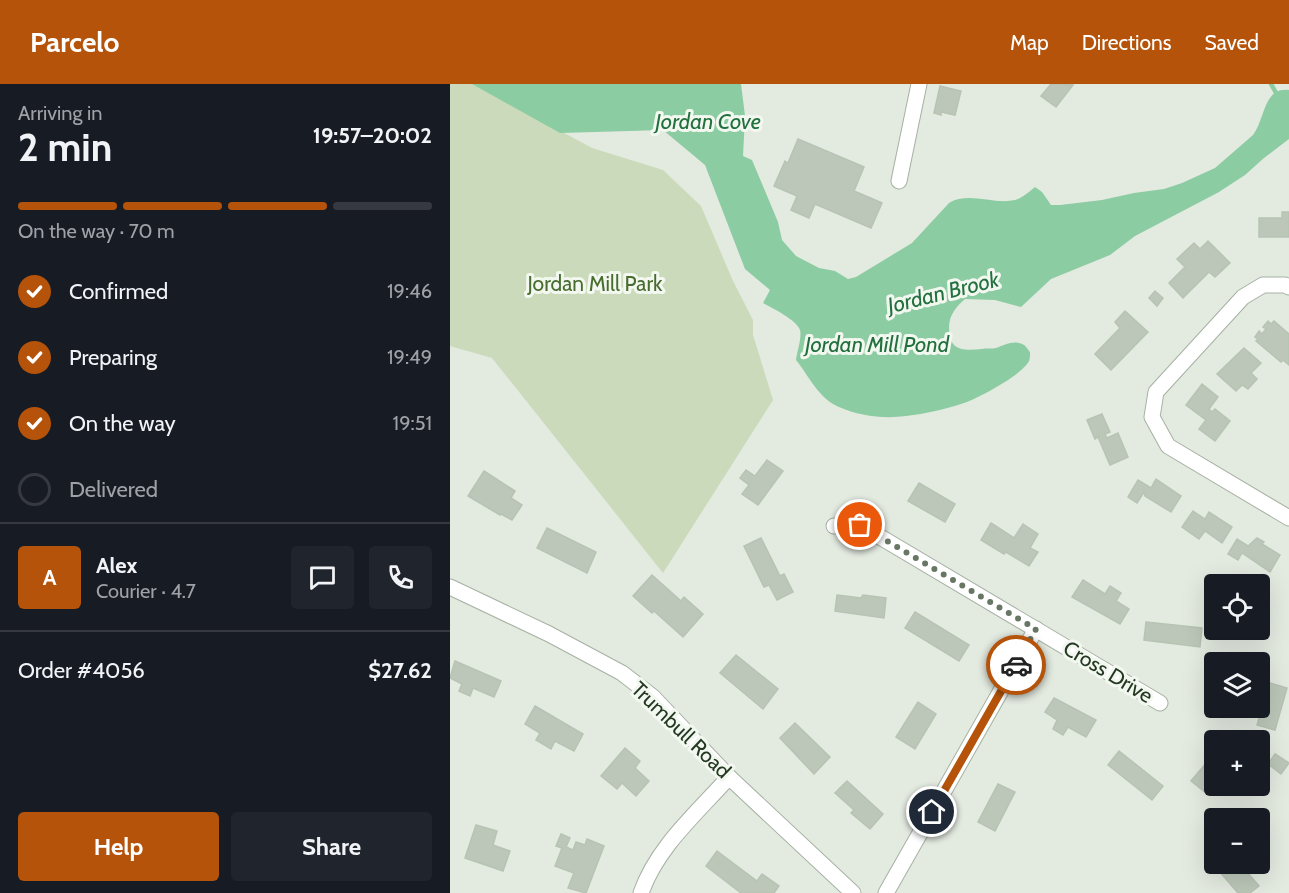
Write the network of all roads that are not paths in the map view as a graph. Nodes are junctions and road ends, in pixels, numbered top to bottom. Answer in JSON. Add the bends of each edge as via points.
{"nodes":[{"id":1,"x":919,"y":84,"type":"edge"},
{"id":2,"x":899,"y":182,"type":"dead end"},
{"id":3,"x":1289,"y":287,"type":"edge"},
{"id":4,"x":1289,"y":518,"type":"edge"},
{"id":5,"x":834,"y":526,"type":"dead end"},
{"id":6,"x":450,"y":587,"type":"edge"},
{"id":7,"x":1036,"y":629,"type":"junction"},
{"id":8,"x":1160,"y":703,"type":"dead end"},
{"id":9,"x":729,"y":777,"type":"junction"},
{"id":10,"x":641,"y":893,"type":"edge"},
{"id":11,"x":853,"y":893,"type":"edge"},
{"id":12,"x":886,"y":893,"type":"edge"}],
"edges":[{"from":1,"to":2,"type":"street"},
{"from":3,"to":4,"type":"street","via":[[1263,285],[1243,297],[1156,392],[1152,417],[1168,446]]},
{"from":5,"to":7,"type":"street","name":"Cross Drive","via":[[860,525]]},
{"from":6,"to":9,"type":"street","name":"Trumbull Road","via":[[622,673],[652,697]]},
{"from":7,"to":8,"type":"street","name":"Cross Drive"},
{"from":7,"to":12,"type":"street"},
{"from":9,"to":10,"type":"street","via":[[664,850],[648,873]]},
{"from":9,"to":11,"type":"street","name":"Trumbull Road"}]}
